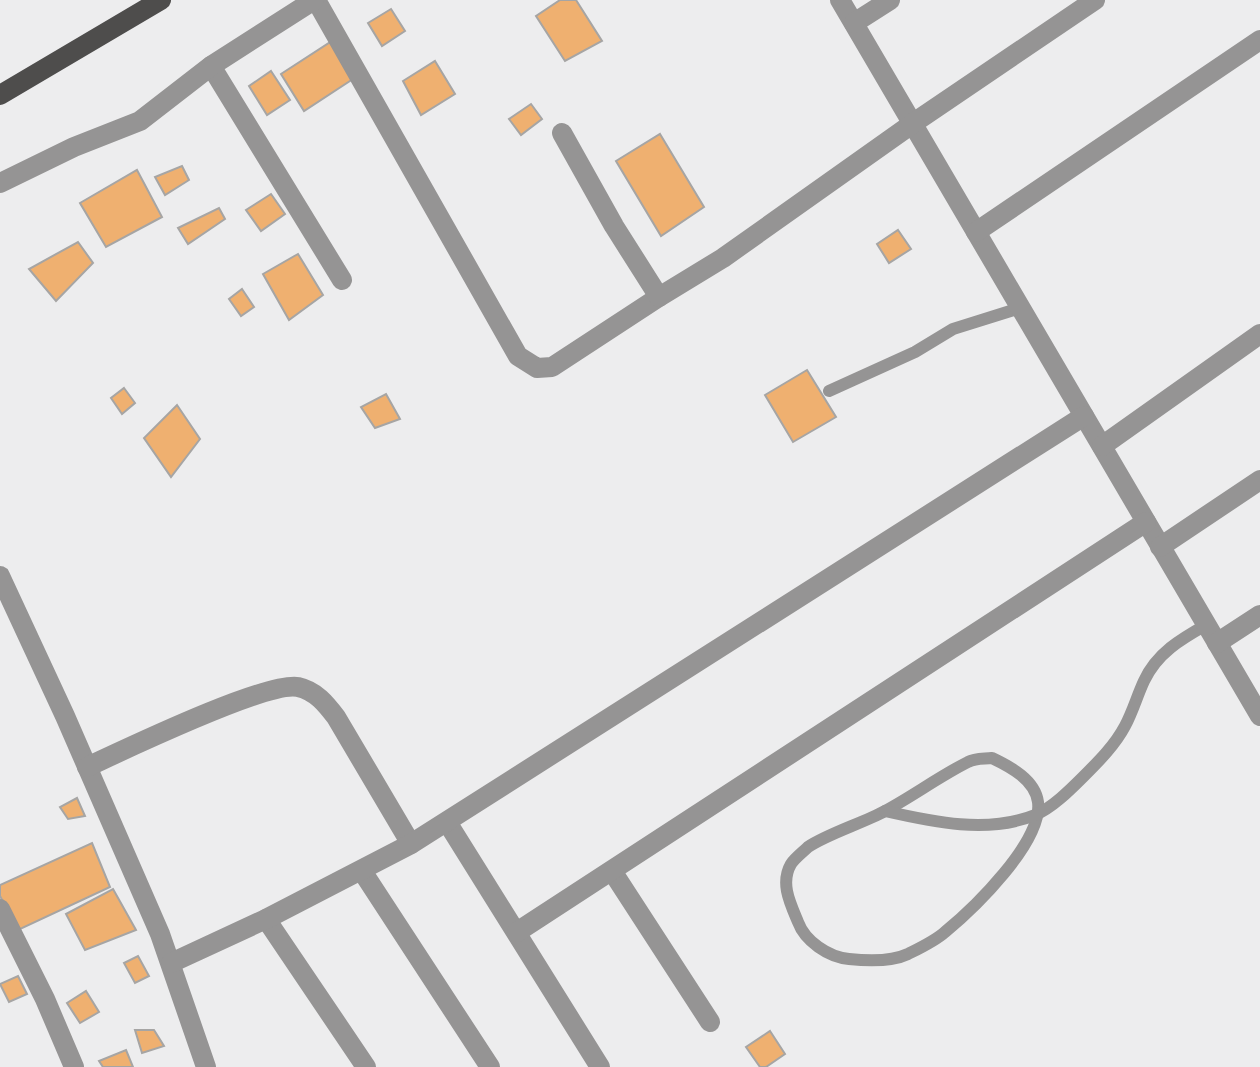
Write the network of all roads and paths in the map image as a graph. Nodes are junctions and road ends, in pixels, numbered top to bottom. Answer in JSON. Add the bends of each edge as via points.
{"nodes":[{"id":1,"x":161,"y":0,"type":"edge"},
{"id":2,"x":315,"y":0,"type":"edge"},
{"id":3,"x":840,"y":0,"type":"edge"},
{"id":4,"x":890,"y":0,"type":"edge"},
{"id":5,"x":1095,"y":0,"type":"edge"},
{"id":6,"x":854,"y":23,"type":"junction"},
{"id":7,"x":1260,"y":40,"type":"edge"},
{"id":8,"x":211,"y":66,"type":"junction"},
{"id":9,"x":0,"y":95,"type":"edge"},
{"id":10,"x":912,"y":124,"type":"junction"},
{"id":11,"x":562,"y":133,"type":"dead end"},
{"id":12,"x":0,"y":183,"type":"edge"},
{"id":13,"x":976,"y":232,"type":"junction"},
{"id":14,"x":342,"y":280,"type":"dead end"},
{"id":15,"x":659,"y":297,"type":"junction"},
{"id":16,"x":1020,"y":308,"type":"junction"},
{"id":17,"x":1260,"y":334,"type":"edge"},
{"id":18,"x":829,"y":391,"type":"dead end"},
{"id":19,"x":1084,"y":416,"type":"junction"},
{"id":20,"x":1102,"y":446,"type":"junction"},
{"id":21,"x":1260,"y":480,"type":"edge"},
{"id":22,"x":1146,"y":522,"type":"junction"},
{"id":23,"x":1160,"y":547,"type":"junction"},
{"id":24,"x":0,"y":576,"type":"edge"},
{"id":25,"x":1260,"y":615,"type":"edge"},
{"id":26,"x":1206,"y":625,"type":"junction"},
{"id":27,"x":1217,"y":643,"type":"junction"},
{"id":28,"x":1260,"y":716,"type":"edge"},
{"id":29,"x":87,"y":767,"type":"junction"},
{"id":30,"x":885,"y":811,"type":"junction"},
{"id":31,"x":1037,"y":814,"type":"junction"},
{"id":32,"x":447,"y":822,"type":"junction"},
{"id":33,"x":411,"y":844,"type":"junction"},
{"id":34,"x":362,"y":871,"type":"junction"},
{"id":35,"x":612,"y":871,"type":"junction"},
{"id":36,"x":0,"y":909,"type":"edge"},
{"id":37,"x":266,"y":919,"type":"junction"},
{"id":38,"x":517,"y":932,"type":"junction"},
{"id":39,"x":171,"y":963,"type":"junction"},
{"id":40,"x":710,"y":1022,"type":"dead end"},
{"id":41,"x":74,"y":1067,"type":"edge"},
{"id":42,"x":206,"y":1067,"type":"edge"},
{"id":43,"x":366,"y":1067,"type":"edge"},
{"id":44,"x":490,"y":1067,"type":"edge"},
{"id":45,"x":600,"y":1067,"type":"edge"}],
"edges":[{"from":1,"to":9,"type":"main road"},
{"from":2,"to":8,"type":"street"},
{"from":2,"to":15,"type":"street","via":[[518,356],[537,368],[552,367]]},
{"from":3,"to":6,"type":"street"},
{"from":4,"to":6,"type":"street"},
{"from":5,"to":10,"type":"street"},
{"from":6,"to":10,"type":"street"},
{"from":7,"to":13,"type":"street"},
{"from":8,"to":12,"type":"street","via":[[140,121]]},
{"from":8,"to":14,"type":"street"},
{"from":10,"to":13,"type":"street"},
{"from":10,"to":15,"type":"street"},
{"from":11,"to":15,"type":"street"},
{"from":13,"to":16,"type":"street"},
{"from":16,"to":18,"type":"lane","via":[[953,329]]},
{"from":16,"to":19,"type":"street"},
{"from":17,"to":20,"type":"street"},
{"from":19,"to":20,"type":"street"},
{"from":19,"to":32,"type":"street"},
{"from":20,"to":22,"type":"street"},
{"from":21,"to":23,"type":"street"},
{"from":22,"to":23,"type":"street"},
{"from":22,"to":35,"type":"street"},
{"from":23,"to":26,"type":"street"},
{"from":24,"to":29,"type":"street"},
{"from":25,"to":27,"type":"street"},
{"from":26,"to":27,"type":"street"},
{"from":26,"to":31,"type":"lane","via":[[1165,651],[1113,744],[1080,780]]},
{"from":27,"to":28,"type":"street"},
{"from":29,"to":33,"type":"street","via":[[234,703],[280,687],[300,687],[321,698],[336,717]]},
{"from":29,"to":39,"type":"street"},
{"from":30,"to":31,"type":"lane","via":[[965,824],[1001,824]]},
{"from":30,"to":31,"type":"lane","via":[[972,760],[992,758],[1027,781],[1038,800]]},
{"from":30,"to":31,"type":"lane","via":[[810,846],[792,862],[786,878],[802,932],[842,958],[870,961],[905,955],[942,935],[1011,864]]},
{"from":32,"to":33,"type":"street"},
{"from":32,"to":38,"type":"street"},
{"from":33,"to":34,"type":"street"},
{"from":34,"to":37,"type":"street"},
{"from":34,"to":44,"type":"street"},
{"from":35,"to":38,"type":"street"},
{"from":35,"to":40,"type":"street"},
{"from":36,"to":41,"type":"street"},
{"from":37,"to":39,"type":"street"},
{"from":37,"to":43,"type":"street"},
{"from":38,"to":45,"type":"street"},
{"from":39,"to":42,"type":"street"}]}
